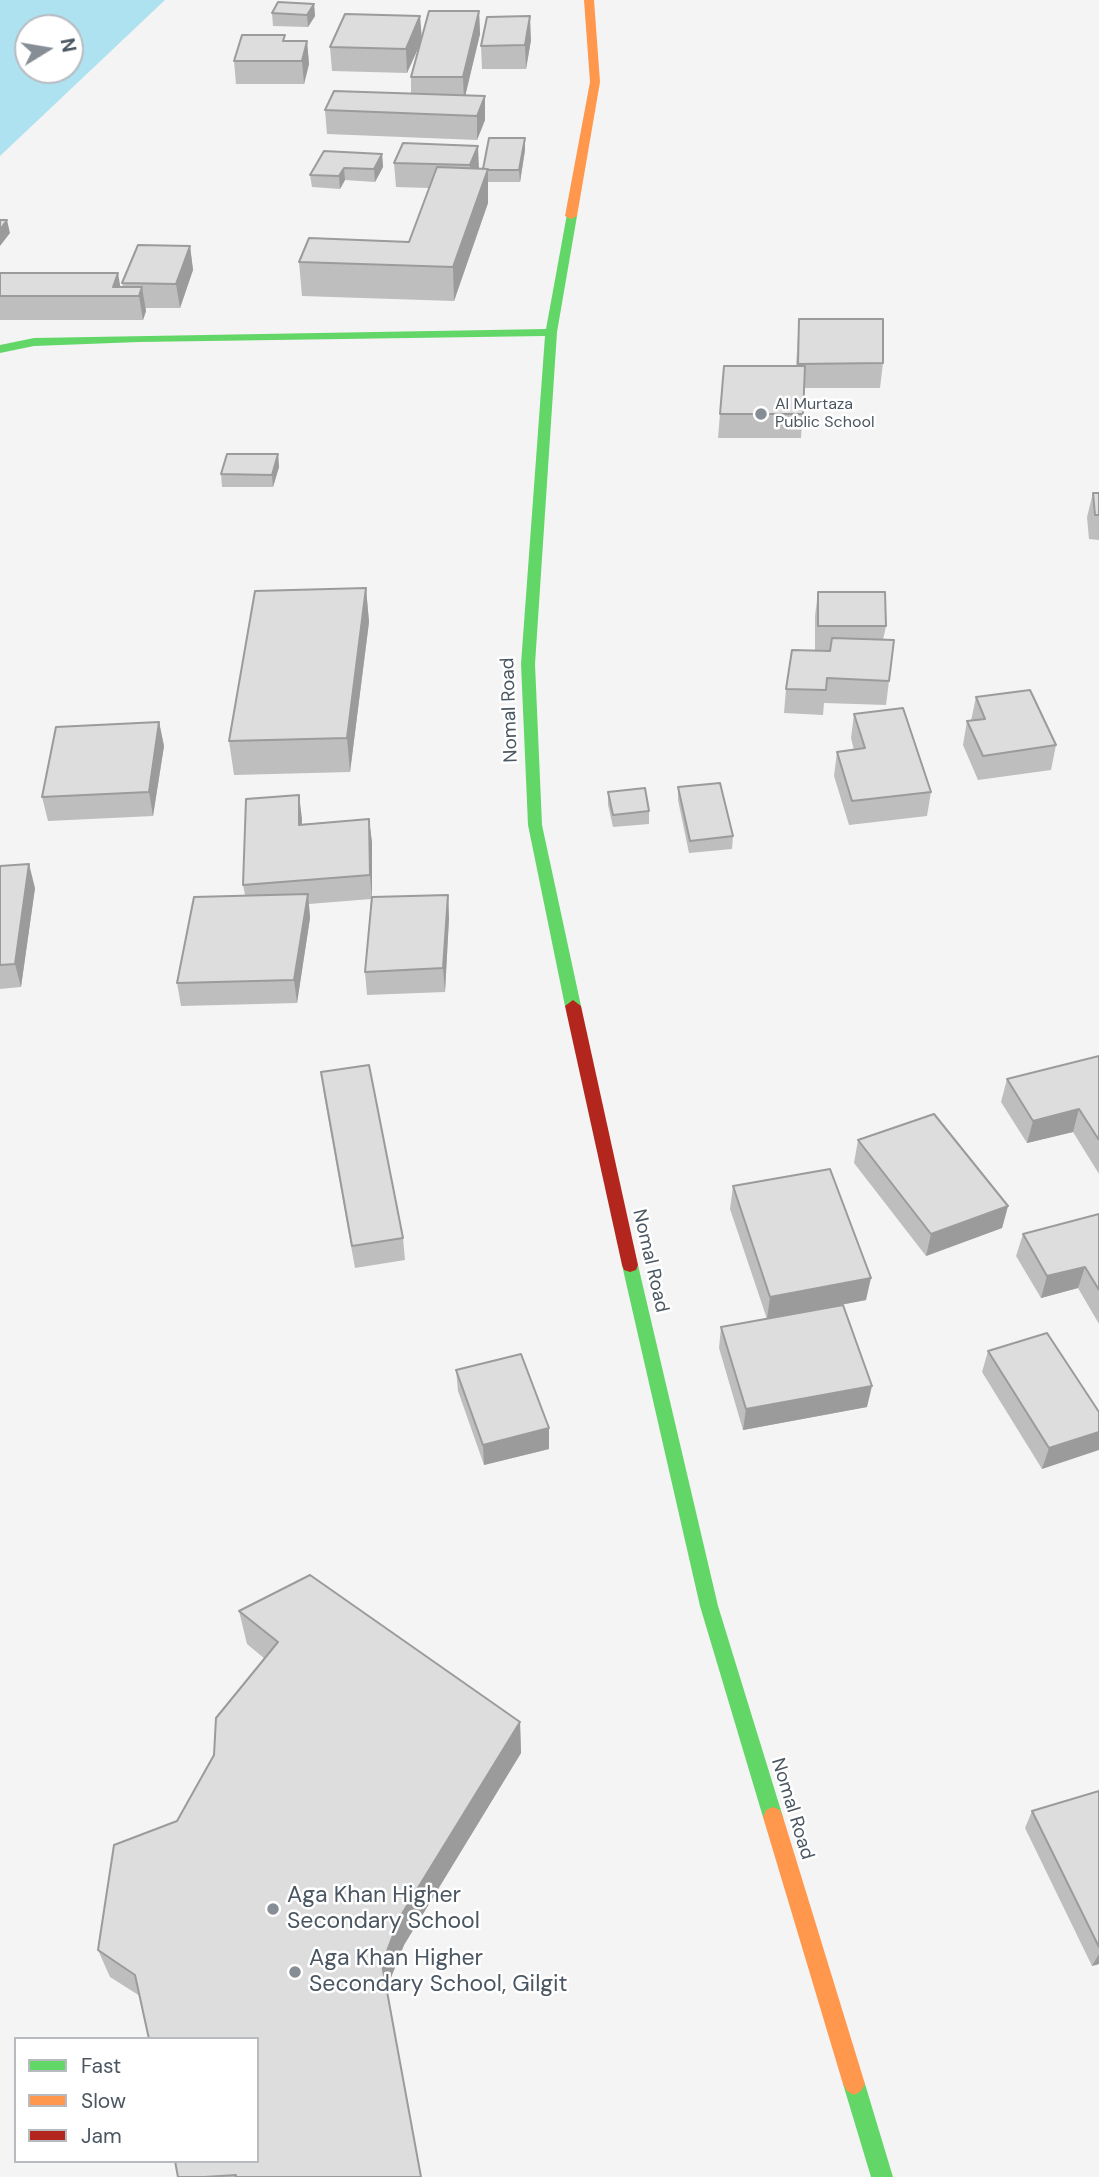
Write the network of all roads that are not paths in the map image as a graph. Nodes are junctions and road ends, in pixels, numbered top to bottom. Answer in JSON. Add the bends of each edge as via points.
{"nodes":[{"id":1,"x":589,"y":0,"type":"edge"},
{"id":2,"x":551,"y":332,"type":"junction"},
{"id":3,"x":0,"y":349,"type":"edge"},
{"id":4,"x":882,"y":2177,"type":"edge"}],
"edges":[{"from":1,"to":2,"type":"main road","name":"Nomal Road","via":[[595,82]]},
{"from":2,"to":3,"type":"main road","via":[[139,338],[34,342]]},
{"from":2,"to":4,"type":"main road","name":"Nomal Road","via":[[528,664],[535,825],[593,1105],[709,1606]]}]}
